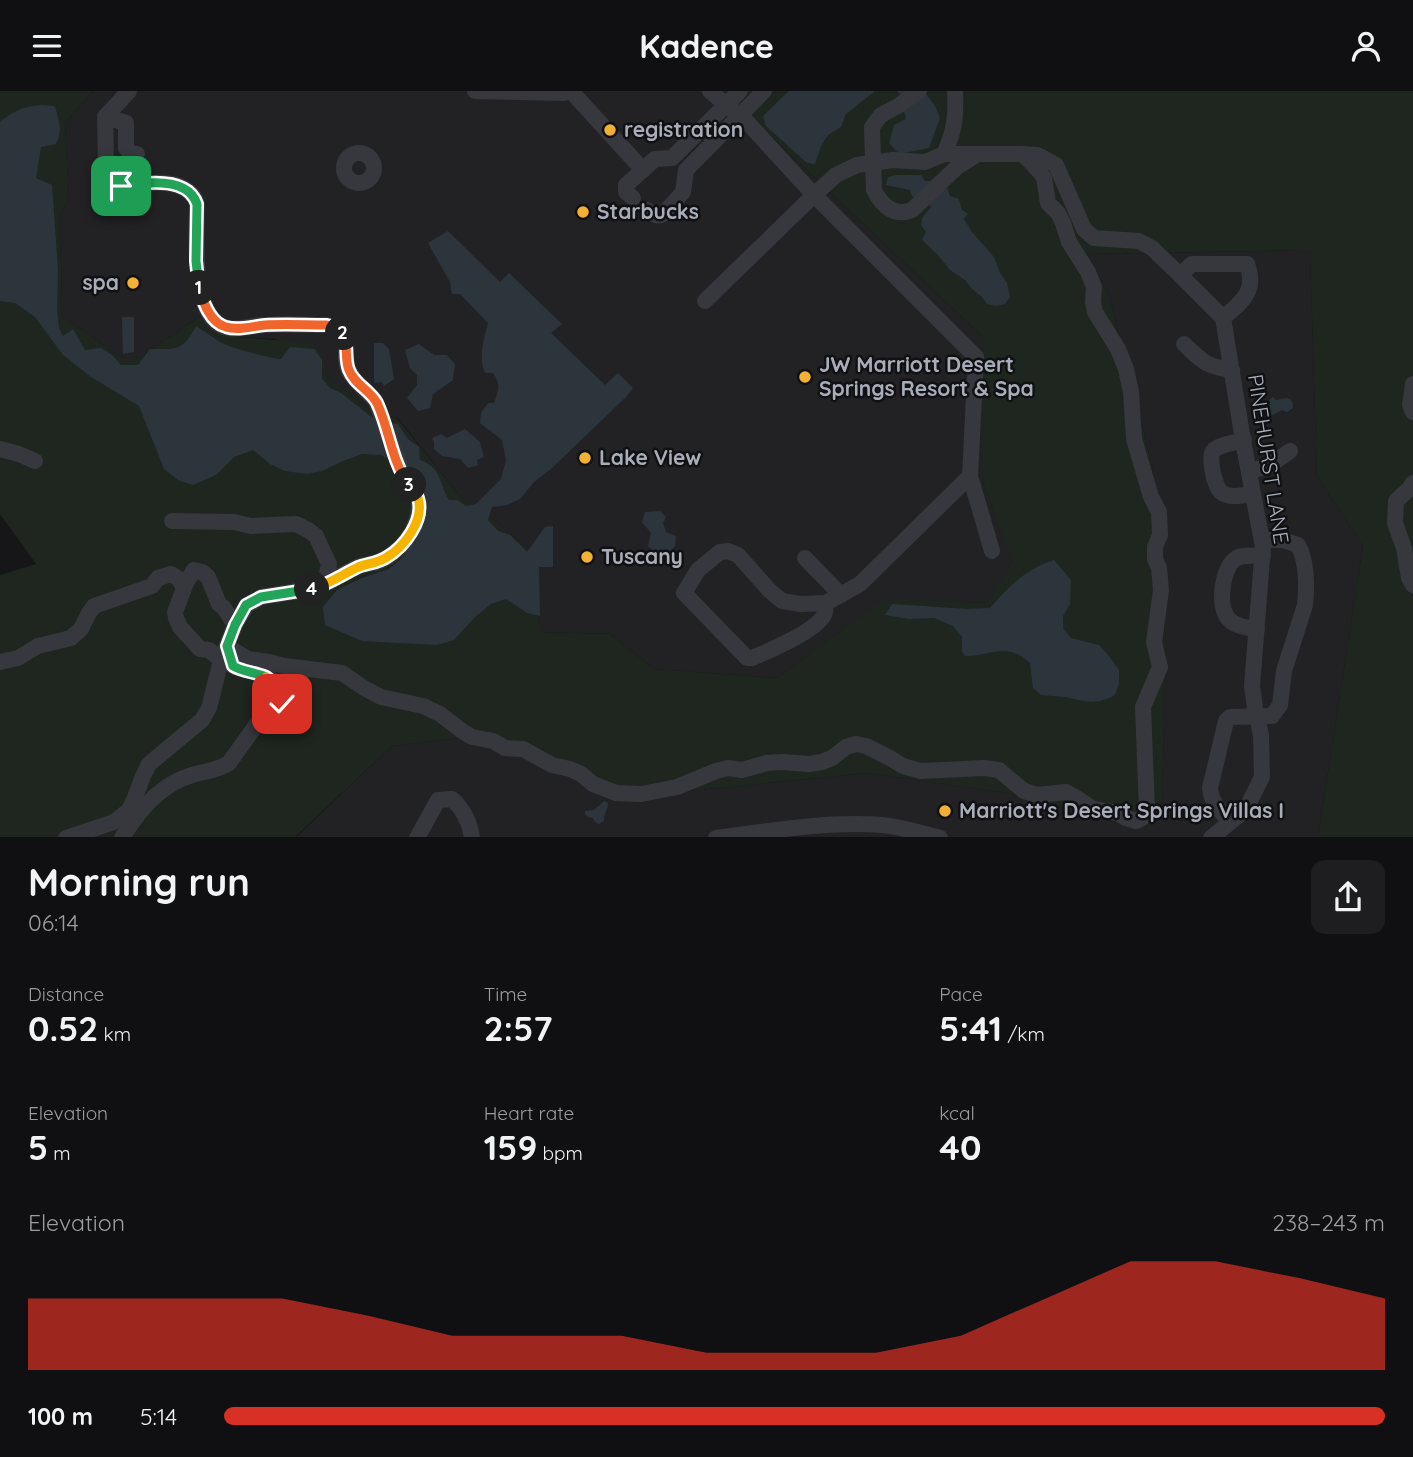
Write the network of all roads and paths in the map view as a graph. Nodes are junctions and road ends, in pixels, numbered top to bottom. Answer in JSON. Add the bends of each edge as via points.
{"nodes":[{"id":1,"x":130,"y":91,"type":"edge"},
{"id":2,"x":475,"y":91,"type":"edge"},
{"id":3,"x":568,"y":91,"type":"edge"},
{"id":4,"x":710,"y":91,"type":"edge"},
{"id":5,"x":740,"y":91,"type":"edge"},
{"id":6,"x":764,"y":91,"type":"edge"},
{"id":7,"x":919,"y":91,"type":"edge"},
{"id":8,"x":955,"y":91,"type":"edge"},
{"id":9,"x":727,"y":104,"type":"junction"},
{"id":10,"x":740,"y":116,"type":"junction"},
{"id":11,"x":105,"y":117,"type":"junction"},
{"id":12,"x":137,"y":153,"type":"dead end"},
{"id":13,"x":944,"y":153,"type":"junction"},
{"id":14,"x":978,"y":154,"type":"junction"},
{"id":15,"x":1023,"y":154,"type":"junction"},
{"id":16,"x":672,"y":158,"type":"junction"},
{"id":17,"x":873,"y":163,"type":"junction"},
{"id":18,"x":643,"y":170,"type":"junction"},
{"id":19,"x":686,"y":170,"type":"junction"},
{"id":20,"x":814,"y":195,"type":"junction"},
{"id":21,"x":633,"y":198,"type":"dead end"},
{"id":22,"x":647,"y":210,"type":"dead end"},
{"id":23,"x":1180,"y":275,"type":"junction"},
{"id":24,"x":705,"y":301,"type":"dead end"},
{"id":25,"x":1223,"y":318,"type":"junction"},
{"id":26,"x":1184,"y":344,"type":"dead end"},
{"id":27,"x":1232,"y":370,"type":"junction"},
{"id":28,"x":1413,"y":384,"type":"edge"},
{"id":29,"x":1413,"y":412,"type":"edge"},
{"id":30,"x":1244,"y":440,"type":"junction"},
{"id":31,"x":0,"y":449,"type":"edge"},
{"id":32,"x":1290,"y":451,"type":"dead end"},
{"id":33,"x":36,"y":461,"type":"dead end"},
{"id":34,"x":1249,"y":471,"type":"junction"},
{"id":35,"x":970,"y":476,"type":"junction"},
{"id":36,"x":1413,"y":483,"type":"edge"},
{"id":37,"x":1253,"y":494,"type":"junction"},
{"id":38,"x":172,"y":521,"type":"dead end"},
{"id":39,"x":1262,"y":548,"type":"junction"},
{"id":40,"x":992,"y":551,"type":"dead end"},
{"id":41,"x":805,"y":558,"type":"dead end"},
{"id":42,"x":194,"y":571,"type":"junction"},
{"id":43,"x":171,"y":574,"type":"junction"},
{"id":44,"x":325,"y":583,"type":"junction"},
{"id":45,"x":1413,"y":585,"type":"edge"},
{"id":46,"x":184,"y":588,"type":"junction"},
{"id":47,"x":841,"y":595,"type":"junction"},
{"id":48,"x":826,"y":603,"type":"junction"},
{"id":49,"x":246,"y":605,"type":"junction"},
{"id":50,"x":224,"y":608,"type":"junction"},
{"id":51,"x":235,"y":625,"type":"junction"},
{"id":52,"x":1256,"y":629,"type":"junction"},
{"id":53,"x":222,"y":649,"type":"junction"},
{"id":54,"x":0,"y":662,"type":"edge"},
{"id":55,"x":1256,"y":716,"type":"junction"},
{"id":56,"x":1230,"y":822,"type":"junction"},
{"id":57,"x":862,"y":831,"type":"edge"},
{"id":58,"x":69,"y":837,"type":"edge"},
{"id":59,"x":123,"y":837,"type":"edge"},
{"id":60,"x":418,"y":837,"type":"edge"},
{"id":61,"x":472,"y":837,"type":"edge"},
{"id":62,"x":723,"y":837,"type":"edge"},
{"id":63,"x":936,"y":837,"type":"edge"},
{"id":64,"x":1211,"y":837,"type":"edge"}],
"edges":[{"from":1,"to":11,"type":"street"},
{"from":2,"to":3,"type":"street"},
{"from":3,"to":18,"type":"street"},
{"from":4,"to":9,"type":"street"},
{"from":5,"to":9,"type":"street"},
{"from":6,"to":10,"type":"street"},
{"from":7,"to":17,"type":"street","via":[[881,115],[872,127]]},
{"from":8,"to":13,"type":"street","via":[[953,133]]},
{"from":9,"to":10,"type":"street"},
{"from":9,"to":16,"type":"street"},
{"from":10,"to":19,"type":"street"},
{"from":10,"to":20,"type":"street"},
{"from":11,"to":12,"type":"street","via":[[126,123],[126,148]]},
{"from":11,"to":44,"type":"street","via":[[109,177],[125,188],[174,184],[194,197],[197,276],[216,322],[234,328],[326,325],[342,330],[351,375],[372,396],[419,502],[413,531],[403,545],[388,557]]},
{"from":13,"to":14,"type":"street"},
{"from":13,"to":17,"type":"street","via":[[925,162]]},
{"from":14,"to":15,"type":"street"},
{"from":14,"to":17,"type":"street","via":[[905,213],[891,211],[878,199]]},
{"from":15,"to":23,"type":"street","via":[[1056,165],[1084,229],[1094,238],[1139,241]]},
{"from":15,"to":53,"type":"street","via":[[1044,178],[1048,203],[1058,213],[1088,272],[1096,312],[1126,369],[1134,439],[1159,512],[1155,559],[1161,590],[1154,642],[1160,667],[1143,707],[1147,810],[1142,818],[1136,821],[1093,809],[1066,792],[1037,795],[1024,791],[999,770],[921,771],[856,744],[822,762],[728,768],[677,787],[616,793],[523,749],[472,737],[440,714],[381,697],[342,673],[247,659]]},
{"from":16,"to":18,"type":"street","via":[[656,159]]},
{"from":16,"to":19,"type":"street"},
{"from":17,"to":20,"type":"street","via":[[836,175]]},
{"from":18,"to":21,"type":"street","via":[[626,185]]},
{"from":19,"to":22,"type":"street","via":[[683,192],[664,213],[656,216]]},
{"from":20,"to":24,"type":"street"},
{"from":20,"to":35,"type":"street","via":[[976,357]]},
{"from":23,"to":25,"type":"street"},
{"from":23,"to":25,"type":"street","via":[[1192,264],[1247,264],[1252,277],[1249,291]]},
{"from":25,"to":27,"type":"street","name":"PINEHURST LANE"},
{"from":26,"to":27,"type":"street","via":[[1204,363]]},
{"from":27,"to":30,"type":"street","name":"PINEHURST LANE"},
{"from":28,"to":29,"type":"street"},
{"from":30,"to":34,"type":"street","name":"PINEHURST LANE"},
{"from":30,"to":37,"type":"street","via":[[1214,450],[1212,465],[1223,494]]},
{"from":31,"to":33,"type":"street"},
{"from":32,"to":34,"type":"street","via":[[1269,466]]},
{"from":34,"to":37,"type":"street","name":"PINEHURST LANE"},
{"from":35,"to":40,"type":"street"},
{"from":35,"to":47,"type":"street","via":[[860,584]]},
{"from":36,"to":45,"type":"street","via":[[1396,501],[1395,523]]},
{"from":37,"to":39,"type":"street","name":"PINEHURST LANE"},
{"from":38,"to":44,"type":"street","via":[[296,524],[316,536],[329,564]]},
{"from":39,"to":52,"type":"street","name":"PINEHURST LANE"},
{"from":39,"to":52,"type":"street","via":[[1236,559],[1222,588],[1227,618]]},
{"from":39,"to":55,"type":"street","via":[[1283,540],[1298,545],[1306,594],[1284,671],[1280,705],[1272,716]]},
{"from":41,"to":47,"type":"street"},
{"from":42,"to":43,"type":"street"},
{"from":42,"to":46,"type":"street"},
{"from":42,"to":50,"type":"street","via":[[208,577]]},
{"from":43,"to":46,"type":"street"},
{"from":43,"to":54,"type":"street","via":[[158,578],[152,586],[94,606],[71,638]]},
{"from":44,"to":49,"type":"street","via":[[261,597]]},
{"from":46,"to":53,"type":"street","via":[[175,612],[180,627],[200,649]]},
{"from":47,"to":48,"type":"street"},
{"from":48,"to":48,"type":"street","via":[[824,615],[810,628],[747,658],[684,593],[698,570],[728,551],[738,555],[782,601]]},
{"from":49,"to":50,"type":"street"},
{"from":49,"to":51,"type":"street"},
{"from":50,"to":51,"type":"street"},
{"from":51,"to":53,"type":"street"},
{"from":52,"to":55,"type":"street","name":"PINEHURST LANE","via":[[1252,686]]},
{"from":53,"to":58,"type":"street","via":[[209,708],[202,720],[149,764],[128,811],[114,822]]},
{"from":53,"to":59,"type":"street","via":[[233,666],[271,679],[284,690],[282,704],[262,717],[229,763],[171,783],[134,817]]},
{"from":55,"to":56,"type":"street","name":"PINEHURST LANE","via":[[1262,777],[1248,805]]},
{"from":55,"to":56,"type":"street","via":[[1226,721],[1210,788],[1215,804]]},
{"from":56,"to":64,"type":"street","name":"PINEHURST LANE"},
{"from":57,"to":62,"type":"street","via":[[805,826]]},
{"from":57,"to":63,"type":"street","via":[[886,826]]},
{"from":60,"to":61,"type":"street","via":[[438,800],[452,799],[461,807]]}]}
